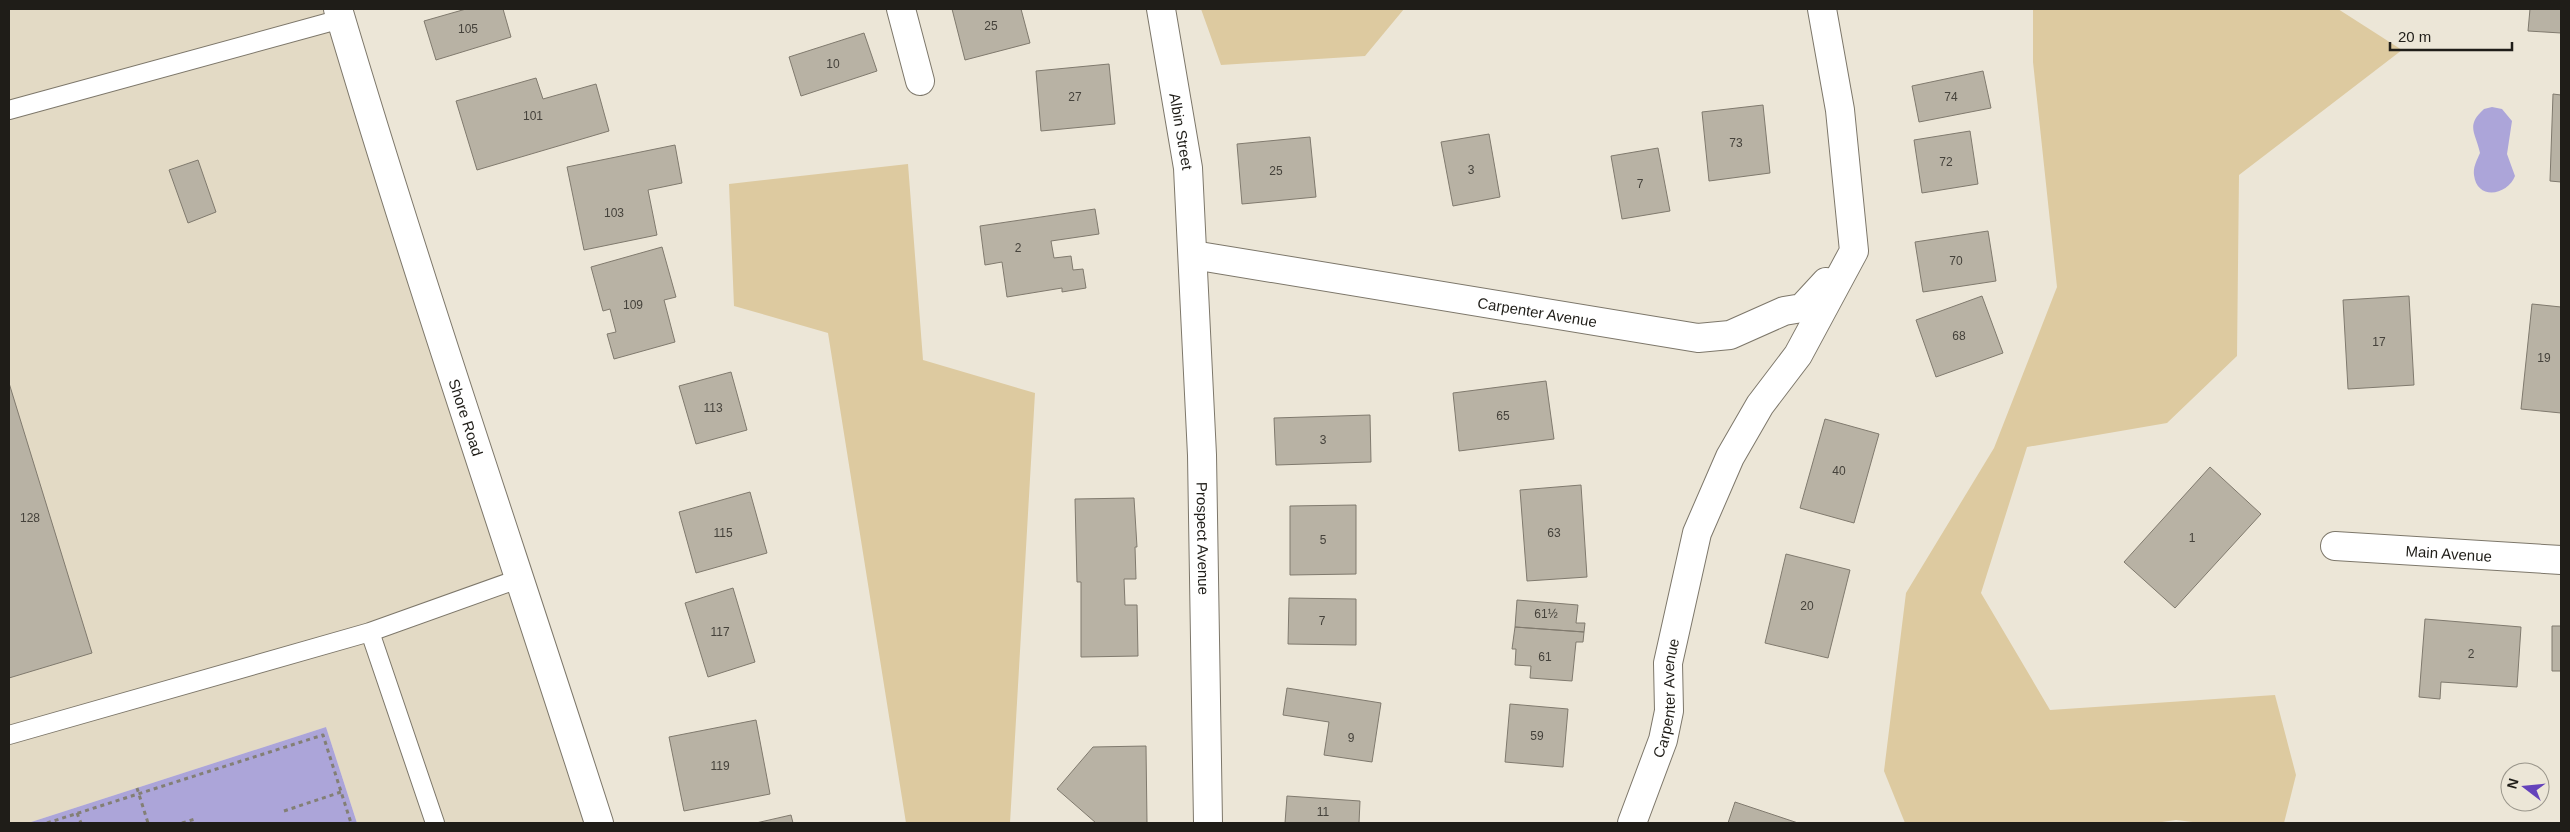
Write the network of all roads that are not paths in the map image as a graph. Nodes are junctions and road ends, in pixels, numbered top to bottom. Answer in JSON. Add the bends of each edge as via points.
{"nodes":[{"id":1,"x":901,"y":9,"type":"edge"},
{"id":2,"x":1161,"y":9,"type":"edge"},
{"id":3,"x":1822,"y":9,"type":"edge"},
{"id":4,"x":339,"y":14,"type":"edge"},
{"id":5,"x":920,"y":81,"type":"dead end"},
{"id":6,"x":9,"y":110,"type":"edge"},
{"id":7,"x":1854,"y":251,"type":"junction"},
{"id":8,"x":1192,"y":255,"type":"junction"},
{"id":9,"x":2335,"y":546,"type":"dead end"},
{"id":10,"x":2561,"y":560,"type":"edge"},
{"id":11,"x":520,"y":578,"type":"junction"},
{"id":12,"x":370,"y":632,"type":"junction"},
{"id":13,"x":9,"y":736,"type":"edge"},
{"id":14,"x":435,"y":823,"type":"edge"},
{"id":15,"x":599,"y":823,"type":"edge"},
{"id":16,"x":1208,"y":823,"type":"edge"},
{"id":17,"x":1632,"y":823,"type":"edge"}],
"edges":[{"from":1,"to":5,"type":"street"},
{"from":2,"to":8,"type":"street","name":"Albin Street","via":[[1188,168]]},
{"from":3,"to":7,"type":"street","via":[[1840,110]]},
{"from":4,"to":6,"type":"lane"},
{"from":4,"to":11,"type":"street","name":"Shore Road","via":[[400,214]]},
{"from":7,"to":8,"type":"street","name":"Carpenter Avenue","via":[[1802,308],[1784,311],[1730,335],[1698,338]]},
{"from":7,"to":17,"type":"street","name":"Carpenter Avenue","via":[[1798,355],[1760,404],[1730,457],[1697,533],[1668,663],[1669,711],[1663,740]]},
{"from":8,"to":16,"type":"street","name":"Prospect Avenue","via":[[1202,455]]},
{"from":9,"to":10,"type":"street","name":"Main Avenue"},
{"from":11,"to":12,"type":"lane"},
{"from":11,"to":15,"type":"street","name":"Shore Road"},
{"from":12,"to":13,"type":"lane"},
{"from":12,"to":14,"type":"lane"}]}
